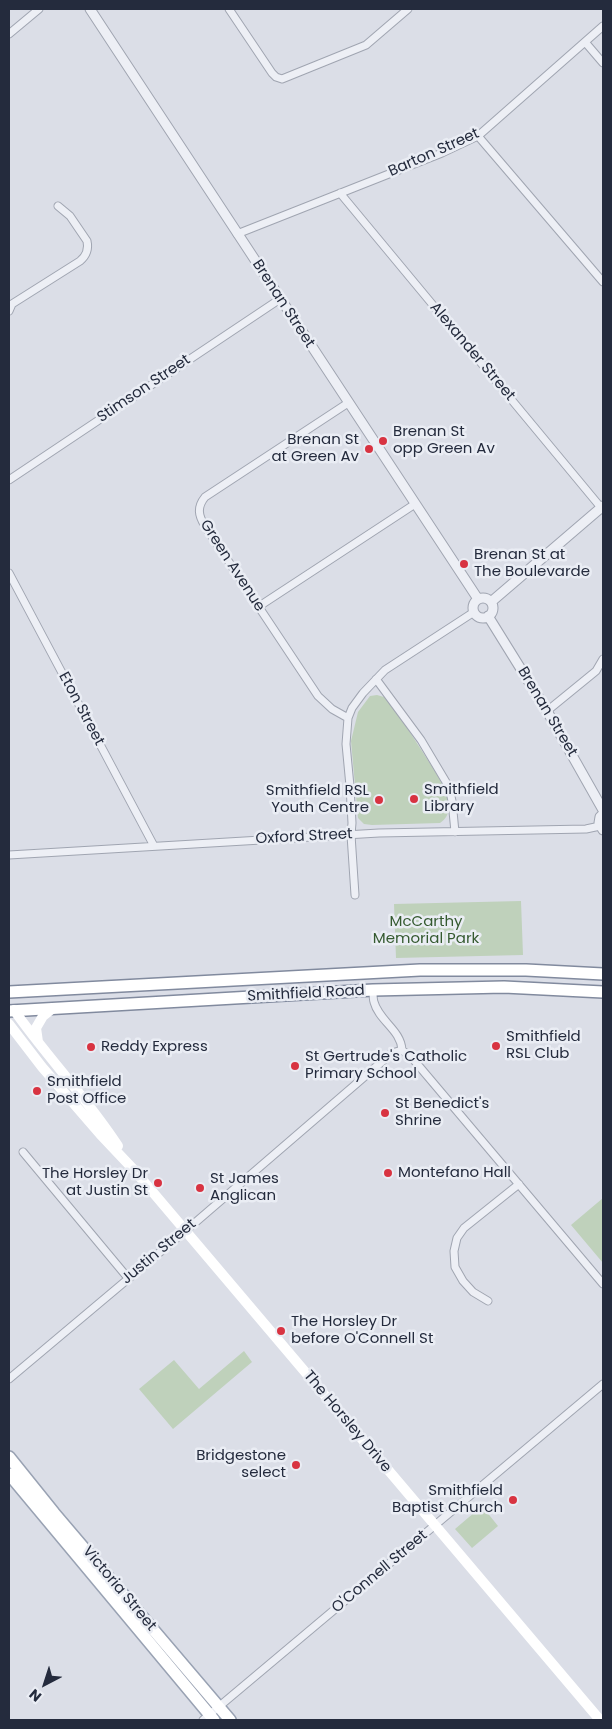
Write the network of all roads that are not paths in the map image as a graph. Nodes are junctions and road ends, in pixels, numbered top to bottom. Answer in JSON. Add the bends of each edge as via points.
{"nodes":[{"id":1,"x":39,"y":9,"type":"edge"},
{"id":2,"x":90,"y":9,"type":"edge"},
{"id":3,"x":229,"y":9,"type":"edge"},
{"id":4,"x":408,"y":9,"type":"edge"},
{"id":5,"x":603,"y":26,"type":"edge"},
{"id":6,"x":9,"y":34,"type":"edge"},
{"id":7,"x":585,"y":42,"type":"junction"},
{"id":8,"x":603,"y":63,"type":"edge"},
{"id":9,"x":478,"y":136,"type":"junction"},
{"id":10,"x":340,"y":193,"type":"junction"},
{"id":11,"x":58,"y":206,"type":"dead end"},
{"id":12,"x":237,"y":234,"type":"junction"},
{"id":13,"x":603,"y":282,"type":"edge"},
{"id":14,"x":280,"y":299,"type":"junction"},
{"id":15,"x":10,"y":305,"type":"edge"},
{"id":16,"x":348,"y":402,"type":"junction"},
{"id":17,"x":9,"y":480,"type":"edge"},
{"id":18,"x":415,"y":504,"type":"junction"},
{"id":19,"x":602,"y":508,"type":"edge"},
{"id":20,"x":9,"y":573,"type":"edge"},
{"id":21,"x":478,"y":599,"type":"junction"},
{"id":22,"x":491,"y":602,"type":"junction"},
{"id":23,"x":258,"y":606,"type":"junction"},
{"id":24,"x":474,"y":612,"type":"junction"},
{"id":25,"x":488,"y":616,"type":"junction"},
{"id":26,"x":603,"y":659,"type":"edge"},
{"id":27,"x":376,"y":679,"type":"junction"},
{"id":28,"x":547,"y":711,"type":"junction"},
{"id":29,"x":348,"y":718,"type":"junction"},
{"id":30,"x":603,"y":812,"type":"edge"},
{"id":31,"x":601,"y":828,"type":"edge"},
{"id":32,"x":455,"y":832,"type":"junction"},
{"id":33,"x":351,"y":835,"type":"junction"},
{"id":34,"x":154,"y":846,"type":"junction"},
{"id":35,"x":9,"y":854,"type":"edge"},
{"id":36,"x":355,"y":895,"type":"dead end"},
{"id":37,"x":603,"y":974,"type":"edge"},
{"id":38,"x":373,"y":990,"type":"junction"},
{"id":39,"x":9,"y":992,"type":"edge"},
{"id":40,"x":603,"y":992,"type":"edge"},
{"id":41,"x":10,"y":1008,"type":"edge"},
{"id":42,"x":53,"y":1008,"type":"junction"},
{"id":43,"x":9,"y":1024,"type":"edge"},
{"id":44,"x":39,"y":1045,"type":"junction"},
{"id":45,"x":402,"y":1050,"type":"junction"},
{"id":46,"x":23,"y":1152,"type":"dead end"},
{"id":47,"x":134,"y":1170,"type":"junction"},
{"id":48,"x":519,"y":1184,"type":"junction"},
{"id":49,"x":185,"y":1231,"type":"junction"},
{"id":50,"x":128,"y":1278,"type":"junction"},
{"id":51,"x":603,"y":1284,"type":"edge"},
{"id":52,"x":488,"y":1301,"type":"dead end"},
{"id":53,"x":9,"y":1379,"type":"edge"},
{"id":54,"x":603,"y":1384,"type":"edge"},
{"id":55,"x":9,"y":1457,"type":"edge"},
{"id":56,"x":9,"y":1474,"type":"edge"},
{"id":57,"x":435,"y":1526,"type":"junction"},
{"id":58,"x":219,"y":1707,"type":"junction"},
{"id":59,"x":209,"y":1718,"type":"edge"},
{"id":60,"x":230,"y":1720,"type":"edge"},
{"id":61,"x":600,"y":1720,"type":"edge"}],
"edges":[{"from":1,"to":6,"type":"street"},
{"from":2,"to":12,"type":"street","name":"Brenan Street"},
{"from":3,"to":4,"type":"street","via":[[272,73],[282,79],[366,46]]},
{"from":5,"to":7,"type":"street","name":"Barton Street"},
{"from":7,"to":8,"type":"street"},
{"from":7,"to":9,"type":"street","name":"Barton Street"},
{"from":9,"to":10,"type":"street","name":"Barton Street"},
{"from":9,"to":13,"type":"street"},
{"from":10,"to":12,"type":"street","name":"Barton Street"},
{"from":10,"to":19,"type":"street","name":"Alexander Street"},
{"from":11,"to":15,"type":"street","via":[[70,216],[87,242],[86,254]]},
{"from":12,"to":14,"type":"street","name":"Brenan Street"},
{"from":14,"to":16,"type":"street","name":"Brenan Street"},
{"from":14,"to":17,"type":"street","name":"Stimson Street"},
{"from":16,"to":18,"type":"street","name":"Brenan Street"},
{"from":16,"to":23,"type":"street","name":"Green Avenue","via":[[200,503],[200,518]]},
{"from":18,"to":21,"type":"street","name":"Brenan Street"},
{"from":18,"to":23,"type":"street"},
{"from":19,"to":22,"type":"street"},
{"from":20,"to":34,"type":"street","name":"Eton Street"},
{"from":21,"to":22,"type":"street"},
{"from":21,"to":24,"type":"street","via":[[473,606]]},
{"from":22,"to":25,"type":"street"},
{"from":23,"to":29,"type":"street","name":"Green Avenue","via":[[318,696]]},
{"from":24,"to":25,"type":"street","via":[[482,617]]},
{"from":24,"to":27,"type":"street"},
{"from":25,"to":28,"type":"street","name":"Brenan Street"},
{"from":26,"to":28,"type":"street","via":[[596,671]]},
{"from":27,"to":29,"type":"street","via":[[356,701]]},
{"from":27,"to":32,"type":"street","via":[[421,740],[449,787]]},
{"from":28,"to":30,"type":"street","name":"Brenan Street"},
{"from":29,"to":33,"type":"street","via":[[346,744]]},
{"from":30,"to":31,"type":"street","via":[[599,820]]},
{"from":31,"to":32,"type":"street","name":"Oxford Street"},
{"from":32,"to":33,"type":"street","name":"Oxford Street"},
{"from":33,"to":34,"type":"street","name":"Oxford Street"},
{"from":33,"to":36,"type":"street"},
{"from":34,"to":35,"type":"street","name":"Oxford Street"},
{"from":37,"to":39,"type":"main road","name":"Smithfield Road","via":[[420,970]]},
{"from":38,"to":40,"type":"main road","name":"Smithfield Road","via":[[504,987]]},
{"from":38,"to":42,"type":"main road","name":"Smithfield Road"},
{"from":38,"to":45,"type":"street","via":[[374,1002],[398,1036]]},
{"from":41,"to":42,"type":"main road","name":"Smithfield Road"},
{"from":41,"to":44,"type":"main road","name":"The Horsley Drive"},
{"from":42,"to":44,"type":"main road","via":[[36,1028]]},
{"from":43,"to":47,"type":"main road","name":"The Horsley Drive","via":[[42,1067]]},
{"from":44,"to":47,"type":"main road","name":"The Horsley Drive","via":[[102,1122]]},
{"from":45,"to":48,"type":"street"},
{"from":45,"to":49,"type":"street","name":"Justin Street","via":[[392,1053]]},
{"from":46,"to":50,"type":"street"},
{"from":47,"to":49,"type":"main road","name":"The Horsley Drive"},
{"from":48,"to":51,"type":"street"},
{"from":48,"to":52,"type":"street","via":[[464,1228],[457,1238],[455,1267],[473,1292]]},
{"from":49,"to":50,"type":"street","name":"Justin Street"},
{"from":49,"to":57,"type":"main road","name":"The Horsley Drive"},
{"from":50,"to":53,"type":"street","name":"Justin Street"},
{"from":54,"to":57,"type":"street","name":"O'Connell Street"},
{"from":55,"to":58,"type":"main road","name":"Victoria Street"},
{"from":56,"to":59,"type":"main road","name":"Victoria Street"},
{"from":57,"to":58,"type":"street","name":"O'Connell Street"},
{"from":57,"to":61,"type":"main road","name":"The Horsley Drive"},
{"from":58,"to":59,"type":"street","name":"O'Connell Street"},
{"from":58,"to":60,"type":"main road","name":"Victoria Street"}]}
